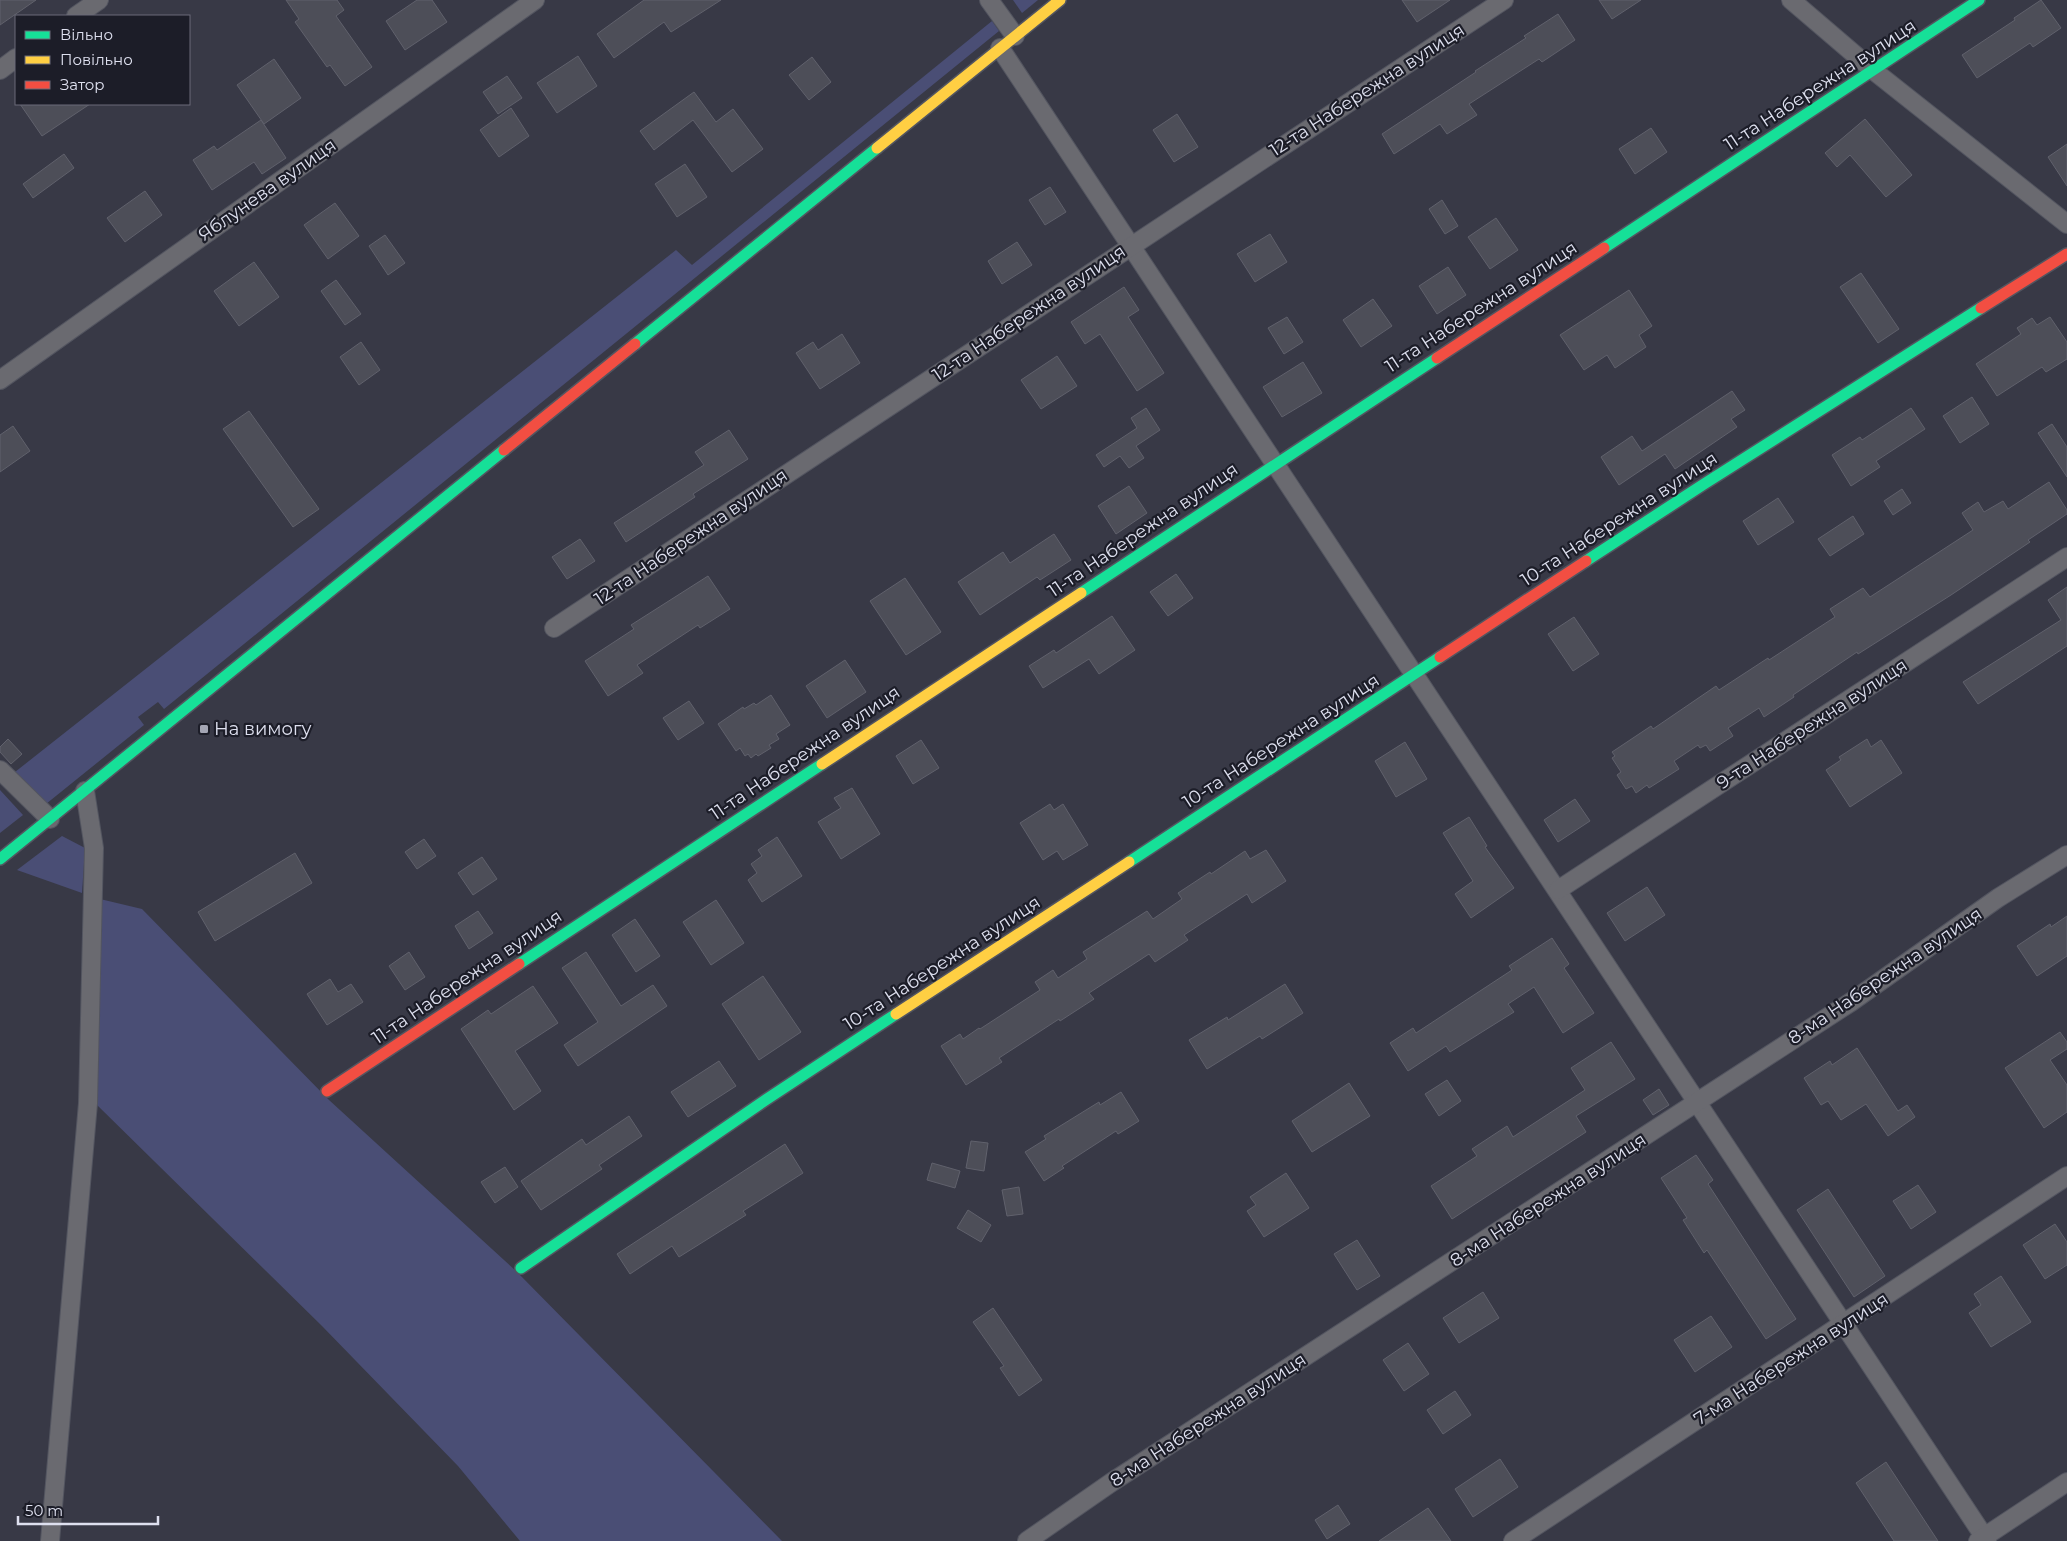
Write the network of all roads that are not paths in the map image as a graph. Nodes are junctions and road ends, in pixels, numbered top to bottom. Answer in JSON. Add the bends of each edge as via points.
{"nodes":[{"id":1,"x":99,"y":0,"type":"edge"},
{"id":2,"x":535,"y":0,"type":"edge"},
{"id":3,"x":989,"y":0,"type":"edge"},
{"id":4,"x":1060,"y":0,"type":"edge"},
{"id":5,"x":1504,"y":0,"type":"edge"},
{"id":6,"x":1791,"y":0,"type":"edge"},
{"id":7,"x":1979,"y":0,"type":"edge"},
{"id":8,"x":77,"y":15,"type":"edge"},
{"id":9,"x":1015,"y":36,"type":"junction"},
{"id":10,"x":1000,"y":48,"type":"junction"},
{"id":11,"x":15,"y":59,"type":"edge"},
{"id":12,"x":0,"y":70,"type":"edge"},
{"id":13,"x":1874,"y":71,"type":"junction"},
{"id":14,"x":2067,"y":224,"type":"edge"},
{"id":15,"x":1132,"y":245,"type":"junction"},
{"id":16,"x":2067,"y":254,"type":"edge"},
{"id":17,"x":0,"y":380,"type":"edge"},
{"id":18,"x":1274,"y":464,"type":"junction"},
{"id":19,"x":2067,"y":557,"type":"edge"},
{"id":20,"x":554,"y":628,"type":"dead end"},
{"id":21,"x":1414,"y":674,"type":"junction"},
{"id":22,"x":0,"y":770,"type":"edge"},
{"id":23,"x":85,"y":791,"type":"junction"},
{"id":24,"x":50,"y":819,"type":"junction"},
{"id":25,"x":2067,"y":855,"type":"edge"},
{"id":26,"x":0,"y":859,"type":"edge"},
{"id":27,"x":1558,"y":890,"type":"junction"},
{"id":28,"x":327,"y":1091,"type":"dead end"},
{"id":29,"x":1698,"y":1101,"type":"junction"},
{"id":30,"x":2067,"y":1176,"type":"edge"},
{"id":31,"x":521,"y":1268,"type":"dead end"},
{"id":32,"x":1843,"y":1325,"type":"junction"},
{"id":33,"x":2067,"y":1482,"type":"edge"},
{"id":34,"x":1983,"y":1540,"type":"edge"},
{"id":35,"x":50,"y":1541,"type":"edge"},
{"id":36,"x":1027,"y":1541,"type":"edge"},
{"id":37,"x":1513,"y":1541,"type":"edge"}],
"edges":[{"from":1,"to":8,"type":"street"},
{"from":2,"to":17,"type":"street","name":"Яблунева вулиця"},
{"from":3,"to":9,"type":"street"},
{"from":4,"to":9,"type":"street"},
{"from":5,"to":15,"type":"street","name":"12-та Набережна вулиця"},
{"from":6,"to":13,"type":"street"},
{"from":7,"to":13,"type":"street","name":"11-та Набережна вулиця"},
{"from":9,"to":10,"type":"street"},
{"from":10,"to":15,"type":"street"},
{"from":10,"to":23,"type":"street"},
{"from":11,"to":12,"type":"street"},
{"from":13,"to":14,"type":"street"},
{"from":13,"to":18,"type":"street","name":"11-та Набережна вулиця"},
{"from":15,"to":18,"type":"street"},
{"from":15,"to":20,"type":"street","name":"12-та Набережна вулиця"},
{"from":16,"to":21,"type":"street","name":"10-та Набережна вулиця","via":[[1704,484]]},
{"from":18,"to":21,"type":"street"},
{"from":18,"to":28,"type":"street","name":"11-та Набережна вулиця"},
{"from":19,"to":27,"type":"street","name":"9-та Набережна вулиця"},
{"from":21,"to":27,"type":"street"},
{"from":21,"to":31,"type":"street","name":"10-та Набережна вулиця","via":[[767,1099]]},
{"from":22,"to":24,"type":"street"},
{"from":23,"to":24,"type":"street"},
{"from":23,"to":35,"type":"street","via":[[94,848],[88,1102]]},
{"from":24,"to":26,"type":"street"},
{"from":25,"to":29,"type":"street","name":"8-ма Набережна вулиця"},
{"from":27,"to":29,"type":"street"},
{"from":29,"to":32,"type":"street"},
{"from":29,"to":36,"type":"street","name":"8-ма Набережна вулиця","via":[[1112,1482]]},
{"from":30,"to":32,"type":"street","name":"7-ма Набережна вулиця"},
{"from":32,"to":34,"type":"street"},
{"from":32,"to":37,"type":"street","name":"7-ма Набережна вулиця"},
{"from":33,"to":34,"type":"street"}]}
